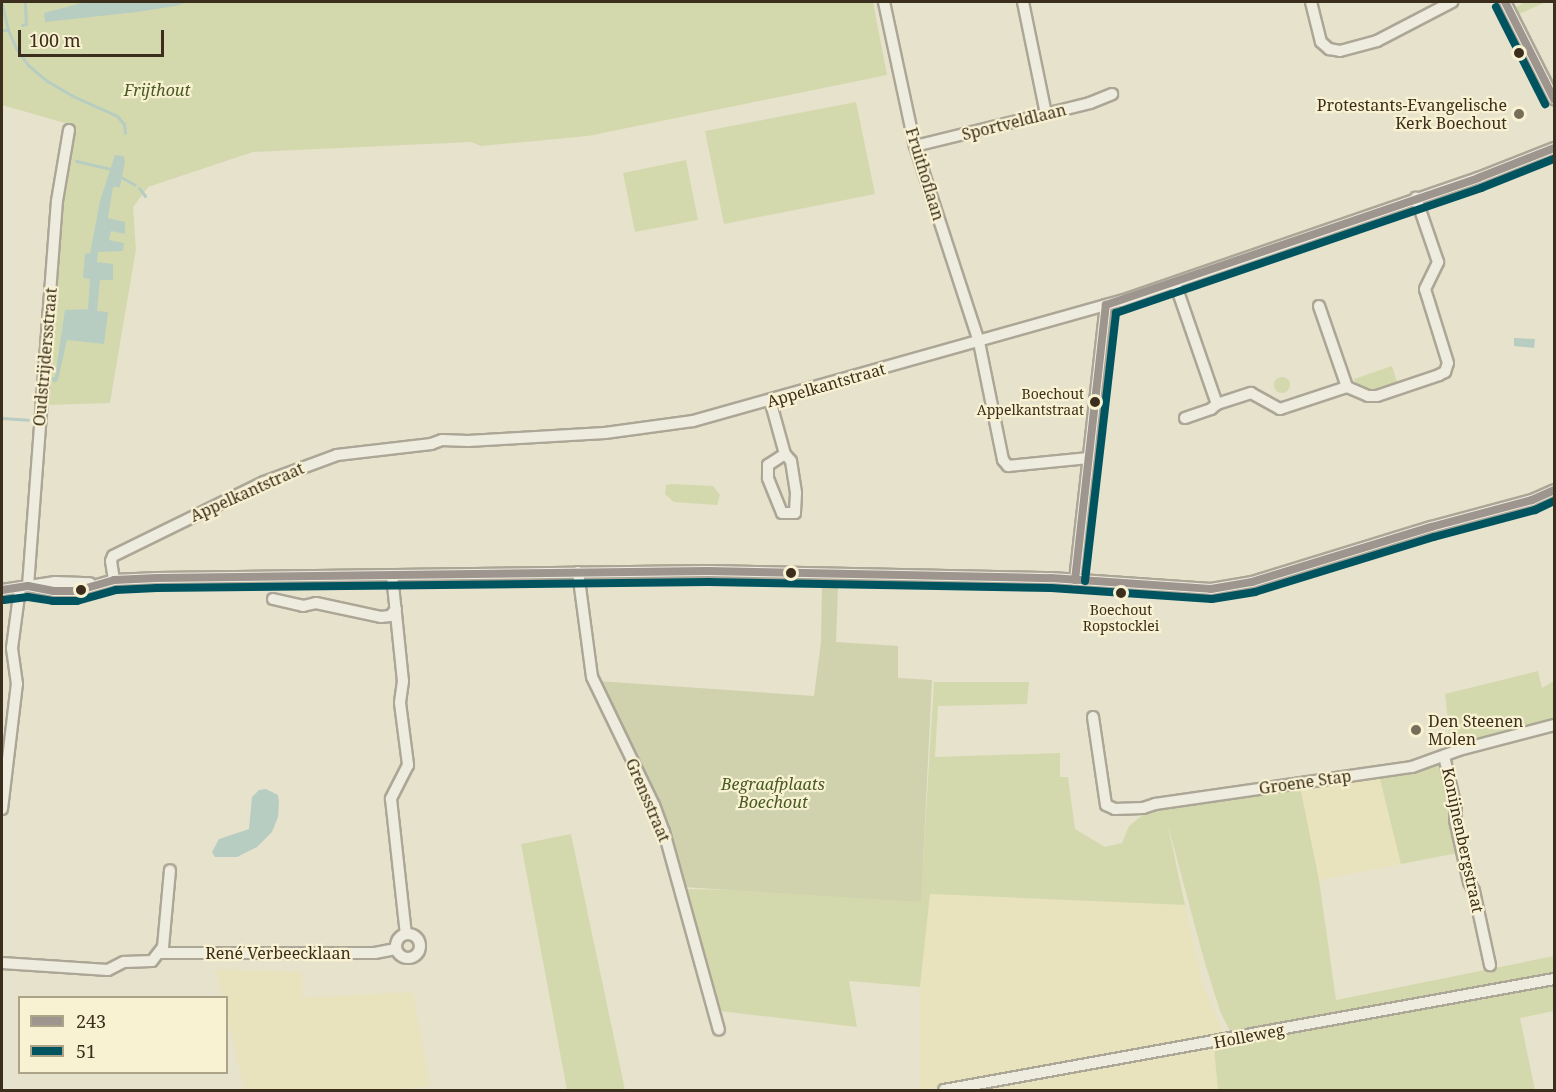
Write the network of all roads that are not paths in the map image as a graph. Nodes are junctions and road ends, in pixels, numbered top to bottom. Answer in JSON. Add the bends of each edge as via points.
{"nodes":[{"id":1,"x":884,"y":2,"type":"edge"},
{"id":2,"x":1023,"y":2,"type":"edge"},
{"id":3,"x":1311,"y":2,"type":"edge"},
{"id":4,"x":1452,"y":2,"type":"edge"},
{"id":5,"x":1505,"y":2,"type":"edge"},
{"id":6,"x":1112,"y":94,"type":"dead end"},
{"id":7,"x":1554,"y":99,"type":"edge"},
{"id":8,"x":1046,"y":114,"type":"junction"},
{"id":9,"x":69,"y":130,"type":"dead end"},
{"id":10,"x":915,"y":146,"type":"junction"},
{"id":11,"x":1554,"y":148,"type":"edge"},
{"id":12,"x":1416,"y":198,"type":"junction"},
{"id":13,"x":1175,"y":283,"type":"junction"},
{"id":14,"x":1106,"y":305,"type":"junction"},
{"id":15,"x":1319,"y":306,"type":"dead end"},
{"id":16,"x":979,"y":342,"type":"junction"},
{"id":17,"x":1347,"y":387,"type":"junction"},
{"id":18,"x":770,"y":400,"type":"junction"},
{"id":19,"x":1217,"y":404,"type":"junction"},
{"id":20,"x":1185,"y":418,"type":"dead end"},
{"id":21,"x":785,"y":454,"type":"junction"},
{"id":22,"x":1089,"y":458,"type":"junction"},
{"id":23,"x":1554,"y":490,"type":"edge"},
{"id":24,"x":578,"y":572,"type":"junction"},
{"id":25,"x":392,"y":575,"type":"junction"},
{"id":26,"x":1075,"y":580,"type":"junction"},
{"id":27,"x":111,"y":581,"type":"junction"},
{"id":28,"x":24,"y":587,"type":"junction"},
{"id":29,"x":2,"y":590,"type":"edge"},
{"id":30,"x":273,"y":599,"type":"dead end"},
{"id":31,"x":396,"y":609,"type":"junction"},
{"id":32,"x":1093,"y":717,"type":"dead end"},
{"id":33,"x":1554,"y":725,"type":"edge"},
{"id":34,"x":1444,"y":756,"type":"junction"},
{"id":35,"x":2,"y":809,"type":"edge"},
{"id":36,"x":170,"y":870,"type":"dead end"},
{"id":37,"x":406,"y":934,"type":"junction"},
{"id":38,"x":396,"y":949,"type":"junction"},
{"id":39,"x":159,"y":952,"type":"junction"},
{"id":40,"x":2,"y":963,"type":"edge"},
{"id":41,"x":1490,"y":965,"type":"dead end"},
{"id":42,"x":1554,"y":979,"type":"edge"},
{"id":43,"x":719,"y":1030,"type":"dead end"},
{"id":44,"x":944,"y":1090,"type":"edge"}],
"edges":[{"from":1,"to":10,"type":"street","name":"Fruithoflaan"},
{"from":2,"to":8,"type":"street"},
{"from":3,"to":4,"type":"street","via":[[1321,42],[1329,49],[1348,50],[1377,41]]},
{"from":5,"to":7,"type":"street"},
{"from":6,"to":8,"type":"street","name":"Sportveldlaan"},
{"from":8,"to":10,"type":"street","name":"Sportveldlaan"},
{"from":9,"to":28,"type":"street","name":"Oudstrijdersstraat","via":[[57,201]]},
{"from":10,"to":16,"type":"street","name":"Fruithoflaan"},
{"from":11,"to":12,"type":"street","name":"Appelkantstraat","via":[[1525,162]]},
{"from":12,"to":13,"type":"street","name":"Appelkantstraat"},
{"from":12,"to":17,"type":"street","via":[[1438,262],[1425,289],[1447,368],[1439,375],[1377,396]]},
{"from":13,"to":14,"type":"street","name":"Appelkantstraat"},
{"from":13,"to":19,"type":"street"},
{"from":14,"to":16,"type":"street","name":"Appelkantstraat"},
{"from":14,"to":22,"type":"street"},
{"from":15,"to":17,"type":"street"},
{"from":16,"to":18,"type":"street","name":"Appelkantstraat"},
{"from":16,"to":22,"type":"street","name":"Fruithoflaan","via":[[1002,460],[1008,466]]},
{"from":17,"to":19,"type":"street","via":[[1280,409],[1251,393]]},
{"from":18,"to":21,"type":"street"},
{"from":18,"to":27,"type":"street","name":"Appelkantstraat","via":[[693,421],[626,431],[442,440],[337,455],[264,482],[113,556]]},
{"from":19,"to":20,"type":"street"},
{"from":21,"to":21,"type":"street","via":[[768,465],[768,478],[782,513],[795,513],[791,460]]},
{"from":22,"to":26,"type":"street"},
{"from":23,"to":26,"type":"street","via":[[1232,587],[1186,589]]},
{"from":24,"to":25,"type":"street"},
{"from":24,"to":26,"type":"street","via":[[708,571]]},
{"from":24,"to":43,"type":"street","name":"Grensstraat","via":[[592,677],[664,832]]},
{"from":25,"to":27,"type":"street"},
{"from":25,"to":31,"type":"street"},
{"from":27,"to":28,"type":"street","via":[[88,589]]},
{"from":28,"to":29,"type":"street"},
{"from":28,"to":35,"type":"street","name":"Oudstrijdersstraat","via":[[12,648],[17,684]]},
{"from":30,"to":31,"type":"street","via":[[303,606],[316,603],[381,617],[390,616]]},
{"from":31,"to":37,"type":"street","via":[[403,681],[400,703],[408,765],[391,799]]},
{"from":32,"to":34,"type":"street","name":"Groene Stap","via":[[1109,808],[1143,808],[1412,767]]},
{"from":33,"to":34,"type":"street","name":"Konijnenbergstraat"},
{"from":34,"to":41,"type":"street","name":"Konijnenbergstraat","via":[[1456,808],[1455,820]]},
{"from":36,"to":39,"type":"street","via":[[163,947]]},
{"from":37,"to":38,"type":"street","via":[[398,939]]},
{"from":37,"to":38,"type":"street","via":[[418,940],[417,954],[403,958]]},
{"from":38,"to":39,"type":"street","name":"René Verbeecklaan","via":[[375,953]]},
{"from":39,"to":40,"type":"street","name":"René Verbeecklaan","via":[[152,961],[124,962],[108,970]]},
{"from":42,"to":44,"type":"street","name":"Holleweg"}]}
